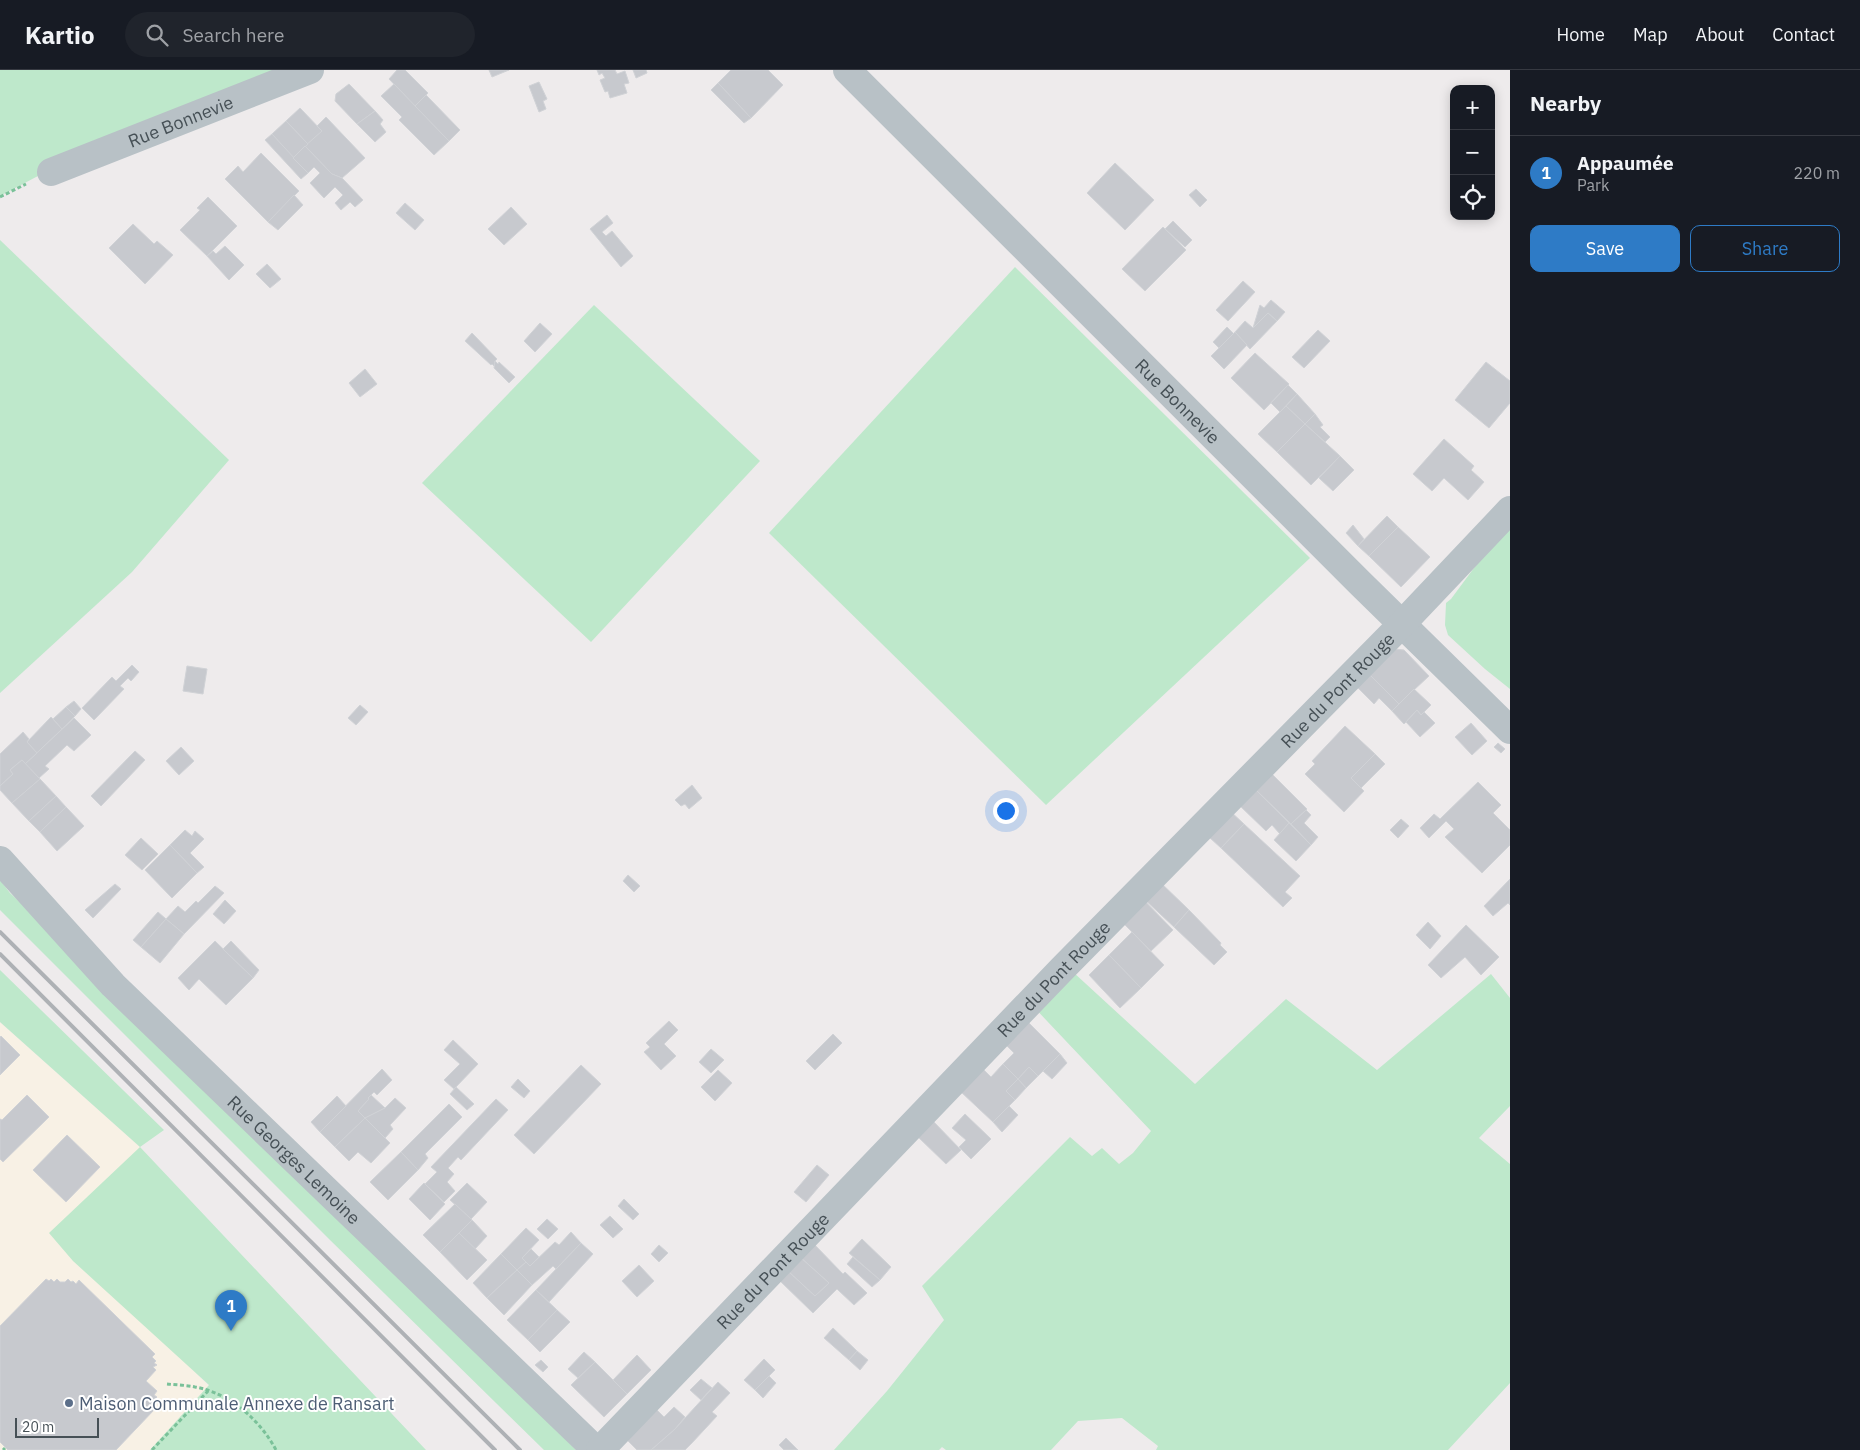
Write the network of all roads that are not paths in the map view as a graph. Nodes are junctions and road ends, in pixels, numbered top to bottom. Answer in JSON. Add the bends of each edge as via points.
{"nodes":[{"id":1,"x":310,"y":70,"type":"edge"},
{"id":2,"x":847,"y":70,"type":"edge"},
{"id":3,"x":51,"y":172,"type":"dead end"},
{"id":4,"x":1510,"y":510,"type":"edge"},
{"id":5,"x":1401,"y":625,"type":"junction"},
{"id":6,"x":1510,"y":730,"type":"edge"},
{"id":7,"x":0,"y":860,"type":"edge"},
{"id":8,"x":596,"y":1450,"type":"edge"},
{"id":9,"x":600,"y":1450,"type":"edge"}],
"edges":[{"from":1,"to":3,"type":"street","name":"Rue Bonnevie"},
{"from":2,"to":5,"type":"street","name":"Rue Bonnevie"},
{"from":4,"to":5,"type":"street","name":"Rue du Pont Rouge"},
{"from":5,"to":6,"type":"street","name":"Rue Bonnevie"},
{"from":5,"to":9,"type":"street","name":"Rue du Pont Rouge","via":[[1049,983]]},
{"from":7,"to":8,"type":"street","name":"Rue Georges Lemoine","via":[[114,985]]}]}
